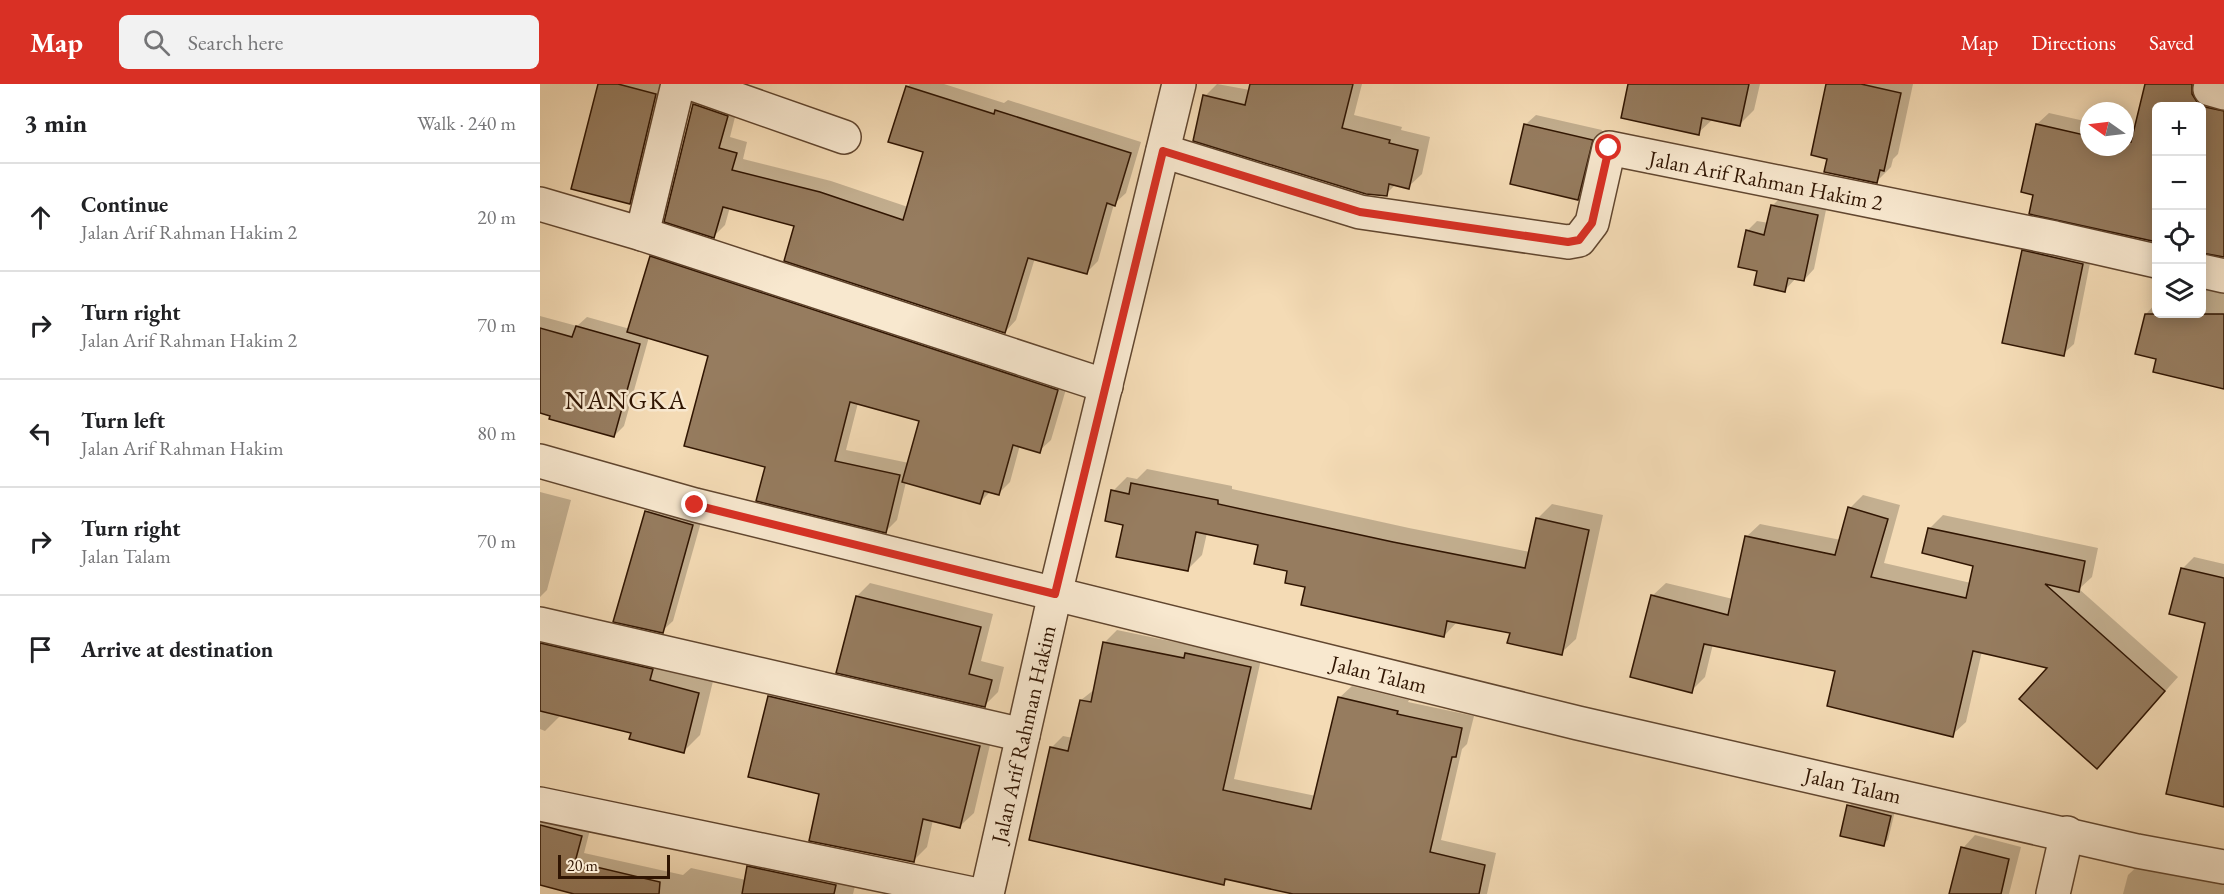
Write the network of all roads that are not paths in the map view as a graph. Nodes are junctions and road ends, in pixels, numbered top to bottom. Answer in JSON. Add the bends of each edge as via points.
{"nodes":[{"id":1,"x":678,"y":84,"type":"edge"},
{"id":2,"x":693,"y":84,"type":"edge"},
{"id":3,"x":1179,"y":84,"type":"edge"},
{"id":4,"x":844,"y":137,"type":"dead end"},
{"id":5,"x":1163,"y":151,"type":"junction"},
{"id":6,"x":540,"y":204,"type":"edge"},
{"id":7,"x":642,"y":234,"type":"junction"},
{"id":8,"x":2152,"y":260,"type":"edge"},
{"id":9,"x":2206,"y":272,"type":"edge"},
{"id":10,"x":2224,"y":276,"type":"edge"},
{"id":11,"x":1106,"y":386,"type":"junction"},
{"id":12,"x":540,"y":461,"type":"edge"},
{"id":13,"x":1055,"y":594,"type":"junction"},
{"id":14,"x":540,"y":624,"type":"edge"},
{"id":15,"x":1023,"y":735,"type":"junction"},
{"id":16,"x":540,"y":804,"type":"edge"},
{"id":17,"x":2067,"y":833,"type":"junction"},
{"id":18,"x":2224,"y":867,"type":"edge"},
{"id":19,"x":973,"y":894,"type":"edge"},
{"id":20,"x":987,"y":894,"type":"edge"},
{"id":21,"x":2053,"y":894,"type":"edge"}],
"edges":[{"from":1,"to":7,"type":"street"},
{"from":2,"to":4,"type":"street"},
{"from":3,"to":5,"type":"street","name":"Jalan Arif Rahman Hakim"},
{"from":5,"to":8,"type":"street","name":"Jalan Arif Rahman Hakim 2","via":[[1360,212],[1568,242],[1579,240],[1592,223],[1609,148]]},
{"from":5,"to":11,"type":"street","name":"Jalan Arif Rahman Hakim"},
{"from":6,"to":7,"type":"street"},
{"from":7,"to":11,"type":"street"},
{"from":9,"to":10,"type":"street"},
{"from":11,"to":13,"type":"street","name":"Jalan Arif Rahman Hakim"},
{"from":12,"to":13,"type":"street","name":"Jalan Talam","via":[[695,505]]},
{"from":13,"to":15,"type":"street","name":"Jalan Arif Rahman Hakim"},
{"from":13,"to":17,"type":"street","name":"Jalan Talam","via":[[1578,723]]},
{"from":14,"to":15,"type":"street"},
{"from":15,"to":20,"type":"street","name":"Jalan Arif Rahman Hakim"},
{"from":16,"to":19,"type":"street"},
{"from":17,"to":18,"type":"street","name":"Jalan Talam"},
{"from":17,"to":21,"type":"street"}]}
